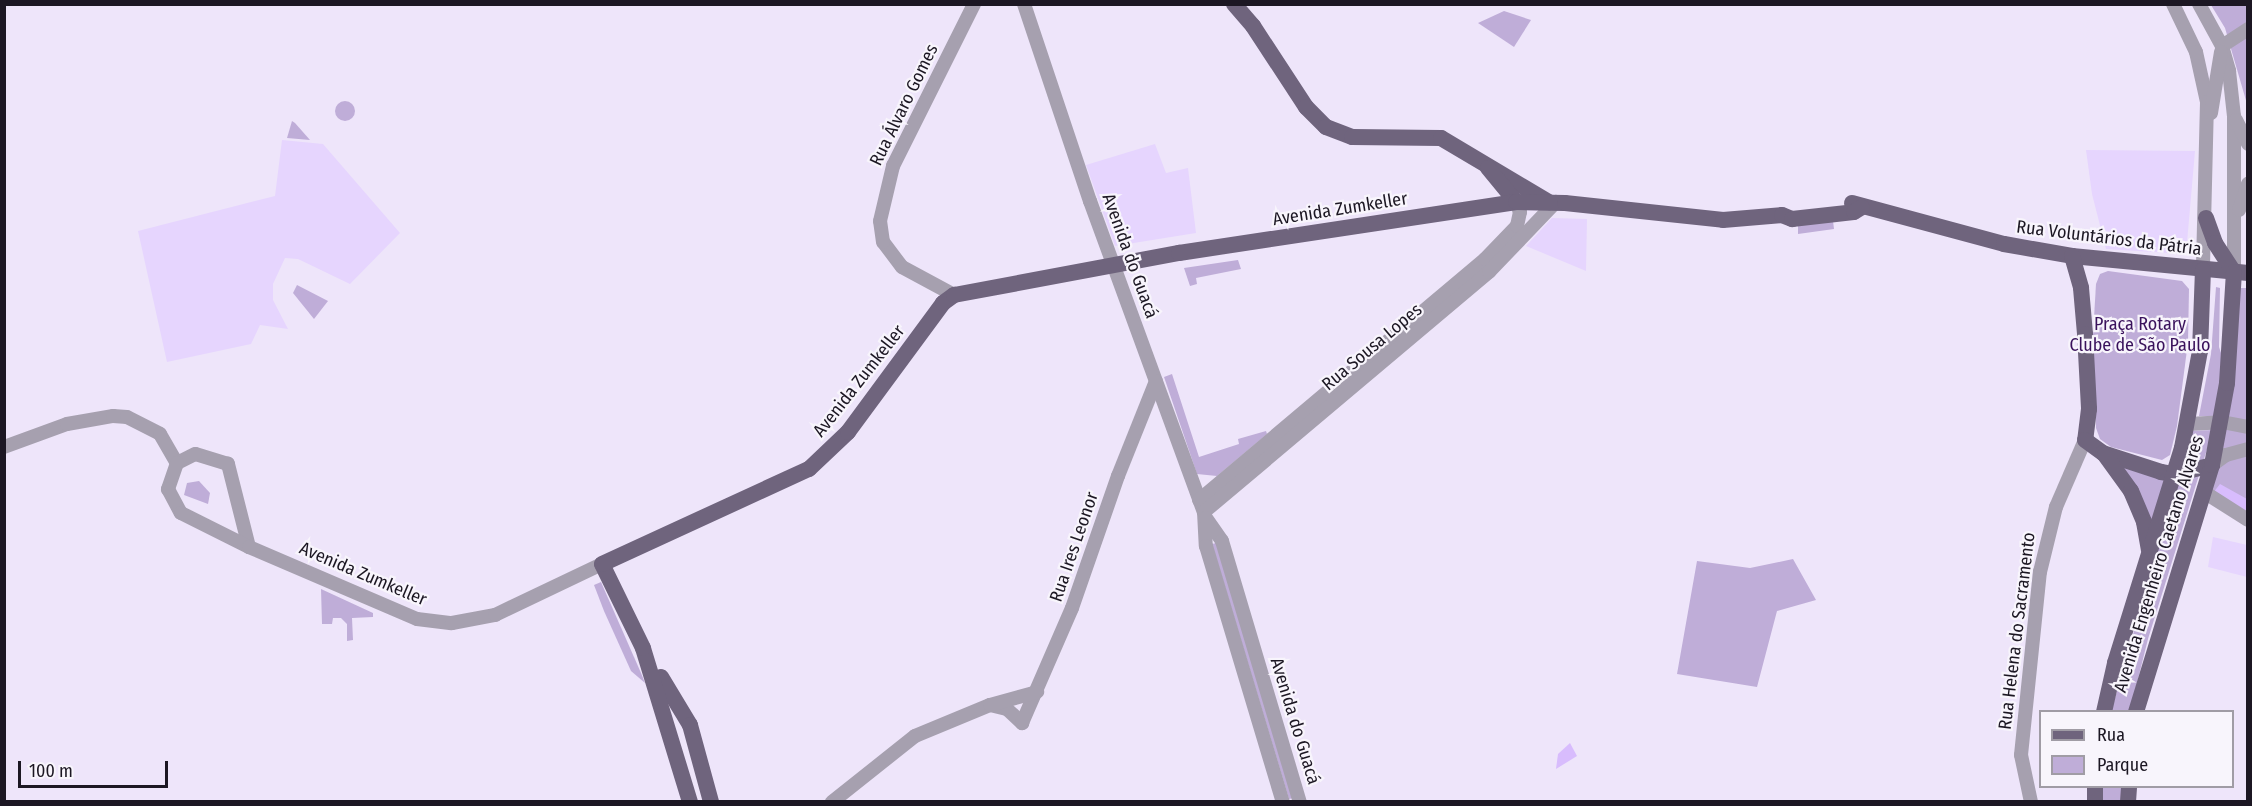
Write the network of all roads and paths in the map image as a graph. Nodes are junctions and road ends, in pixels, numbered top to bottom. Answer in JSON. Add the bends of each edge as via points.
{"nodes":[{"id":1,"x":974,"y":4,"type":"edge"},
{"id":2,"x":1024,"y":4,"type":"edge"},
{"id":3,"x":1234,"y":4,"type":"edge"},
{"id":4,"x":2173,"y":4,"type":"edge"},
{"id":5,"x":2199,"y":4,"type":"edge"},
{"id":6,"x":2247,"y":29,"type":"edge"},
{"id":7,"x":2222,"y":46,"type":"junction"},
{"id":8,"x":2234,"y":116,"type":"junction"},
{"id":9,"x":2208,"y":123,"type":"junction"},
{"id":10,"x":2247,"y":144,"type":"edge"},
{"id":11,"x":1482,"y":160,"type":"junction"},
{"id":12,"x":2247,"y":184,"type":"edge"},
{"id":13,"x":1516,"y":202,"type":"junction"},
{"id":14,"x":1552,"y":202,"type":"junction"},
{"id":15,"x":2206,"y":218,"type":"junction"},
{"id":16,"x":2236,"y":221,"type":"junction"},
{"id":17,"x":1520,"y":232,"type":"junction"},
{"id":18,"x":2072,"y":256,"type":"junction"},
{"id":19,"x":2099,"y":260,"type":"junction"},
{"id":20,"x":1114,"y":265,"type":"junction"},
{"id":21,"x":2203,"y":270,"type":"junction"},
{"id":22,"x":2235,"y":272,"type":"edge"},
{"id":23,"x":2081,"y":288,"type":"junction"},
{"id":24,"x":954,"y":295,"type":"junction"},
{"id":25,"x":1156,"y":381,"type":"junction"},
{"id":26,"x":2222,"y":422,"type":"junction"},
{"id":27,"x":2188,"y":424,"type":"junction"},
{"id":28,"x":2247,"y":427,"type":"edge"},
{"id":29,"x":2085,"y":440,"type":"junction"},
{"id":30,"x":4,"y":447,"type":"edge"},
{"id":31,"x":2247,"y":449,"type":"edge"},
{"id":32,"x":2103,"y":453,"type":"junction"},
{"id":33,"x":177,"y":463,"type":"junction"},
{"id":34,"x":2212,"y":465,"type":"junction"},
{"id":35,"x":2174,"y":474,"type":"junction"},
{"id":36,"x":2204,"y":492,"type":"junction"},
{"id":37,"x":1203,"y":510,"type":"junction"},
{"id":38,"x":2247,"y":520,"type":"edge"},
{"id":39,"x":249,"y":547,"type":"junction"},
{"id":40,"x":2149,"y":555,"type":"junction"},
{"id":41,"x":602,"y":564,"type":"junction"},
{"id":42,"x":643,"y":648,"type":"junction"},
{"id":43,"x":1037,"y":692,"type":"junction"},
{"id":44,"x":990,"y":705,"type":"junction"},
{"id":45,"x":2104,"y":710,"type":"edge"},
{"id":46,"x":2136,"y":710,"type":"edge"},
{"id":47,"x":690,"y":801,"type":"edge"},
{"id":48,"x":711,"y":801,"type":"edge"},
{"id":49,"x":832,"y":801,"type":"edge"},
{"id":50,"x":1284,"y":801,"type":"edge"},
{"id":51,"x":1300,"y":801,"type":"edge"},
{"id":52,"x":2031,"y":801,"type":"edge"}],
"edges":[{"from":1,"to":24,"type":"street","name":"Rua Álvaro Gomes","via":[[893,166],[882,207],[883,242],[909,273]]},
{"from":2,"to":20,"type":"street","name":"Avenida do Guacá"},
{"from":3,"to":11,"type":"main road","via":[[1306,107],[1326,127],[1352,137],[1436,136]]},
{"from":4,"to":9,"type":"street","name":"Avenida Engenheiro Caetano Alvares","via":[[2201,66]]},
{"from":5,"to":7,"type":"street"},
{"from":6,"to":7,"type":"street"},
{"from":7,"to":8,"type":"street"},
{"from":7,"to":9,"type":"street","via":[[2216,99]]},
{"from":8,"to":10,"type":"street"},
{"from":8,"to":16,"type":"street"},
{"from":9,"to":15,"type":"street","name":"Avenida Engenheiro Caetano Alvares"},
{"from":11,"to":13,"type":"main road"},
{"from":11,"to":14,"type":"main road"},
{"from":12,"to":16,"type":"street"},
{"from":13,"to":14,"type":"main road","name":"Rua Voluntários da Pátria"},
{"from":13,"to":17,"type":"street"},
{"from":13,"to":20,"type":"main road","name":"Avenida Zumkeller"},
{"from":14,"to":17,"type":"street","name":"Rua Sousa Lopes"},
{"from":14,"to":18,"type":"main road","name":"Rua Voluntários da Pátria","via":[[1713,219],[1782,215],[1791,208],[1854,202],[2004,244]]},
{"from":15,"to":21,"type":"street","name":"Avenida Engenheiro Caetano Alvares"},
{"from":15,"to":22,"type":"main road","via":[[2215,243]]},
{"from":16,"to":22,"type":"street"},
{"from":17,"to":37,"type":"street","name":"Rua Sousa Lopes","via":[[1457,283]]},
{"from":18,"to":19,"type":"main road","name":"Rua Voluntários da Pátria"},
{"from":18,"to":23,"type":"main road","name":"Rua Helena do Sacramento"},
{"from":19,"to":21,"type":"main road","name":"Rua Voluntários da Pátria"},
{"from":19,"to":23,"type":"main road"},
{"from":20,"to":24,"type":"main road","name":"Avenida Zumkeller"},
{"from":20,"to":25,"type":"street","name":"Avenida do Guacá"},
{"from":21,"to":22,"type":"main road","name":"Rua Voluntários da Pátria"},
{"from":21,"to":27,"type":"main road","name":"Avenida Engenheiro Caetano Alvares","via":[[2200,351]]},
{"from":22,"to":26,"type":"main road","name":"Avenida Engenheiro Caetano Alvares"},
{"from":23,"to":29,"type":"main road","name":"Rua Helena do Sacramento","via":[[2089,409]]},
{"from":24,"to":41,"type":"main road","name":"Avenida Zumkeller","via":[[943,303],[848,432],[809,469]]},
{"from":25,"to":37,"type":"street","name":"Avenida do Guacá"},
{"from":25,"to":43,"type":"street","name":"Rua Ires Leonor"},
{"from":26,"to":27,"type":"street"},
{"from":26,"to":28,"type":"street"},
{"from":26,"to":34,"type":"main road","name":"Avenida Engenheiro Caetano Alvares"},
{"from":27,"to":35,"type":"main road","name":"Avenida Engenheiro Caetano Alvares"},
{"from":29,"to":32,"type":"main road"},
{"from":29,"to":52,"type":"street","name":"Rua Helena do Sacramento","via":[[2056,507],[2040,572],[2021,755]]},
{"from":30,"to":33,"type":"street","via":[[67,424],[127,417],[160,434]]},
{"from":31,"to":34,"type":"street","via":[[2226,455]]},
{"from":32,"to":35,"type":"main road"},
{"from":32,"to":40,"type":"main road","via":[[2131,490],[2147,531]]},
{"from":33,"to":39,"type":"street","name":"Avenida Zumkeller","via":[[168,489],[181,513]]},
{"from":33,"to":39,"type":"street","via":[[195,454],[228,464]]},
{"from":34,"to":35,"type":"main road"},
{"from":34,"to":36,"type":"main road","name":"Avenida Engenheiro Caetano Alvares"},
{"from":35,"to":36,"type":"main road"},
{"from":35,"to":40,"type":"main road","name":"Avenida Engenheiro Caetano Alvares"},
{"from":36,"to":38,"type":"street"},
{"from":36,"to":46,"type":"main road","name":"Avenida Engenheiro Caetano Alvares"},
{"from":37,"to":50,"type":"street","name":"Avenida do Guacá","via":[[1206,546]]},
{"from":37,"to":51,"type":"street","name":"Avenida do Guacá","via":[[1222,541]]},
{"from":39,"to":41,"type":"street","name":"Avenida Zumkeller","via":[[417,619],[435,623],[495,615]]},
{"from":40,"to":45,"type":"main road","name":"Avenida Engenheiro Caetano Alvares"},
{"from":41,"to":42,"type":"main road"},
{"from":42,"to":47,"type":"main road"},
{"from":42,"to":48,"type":"main road","via":[[690,725]]},
{"from":43,"to":44,"type":"street"},
{"from":43,"to":44,"type":"street","name":"Rua Ires Leonor","via":[[1022,723],[1010,710]]},
{"from":44,"to":49,"type":"street","via":[[915,736]]}]}
